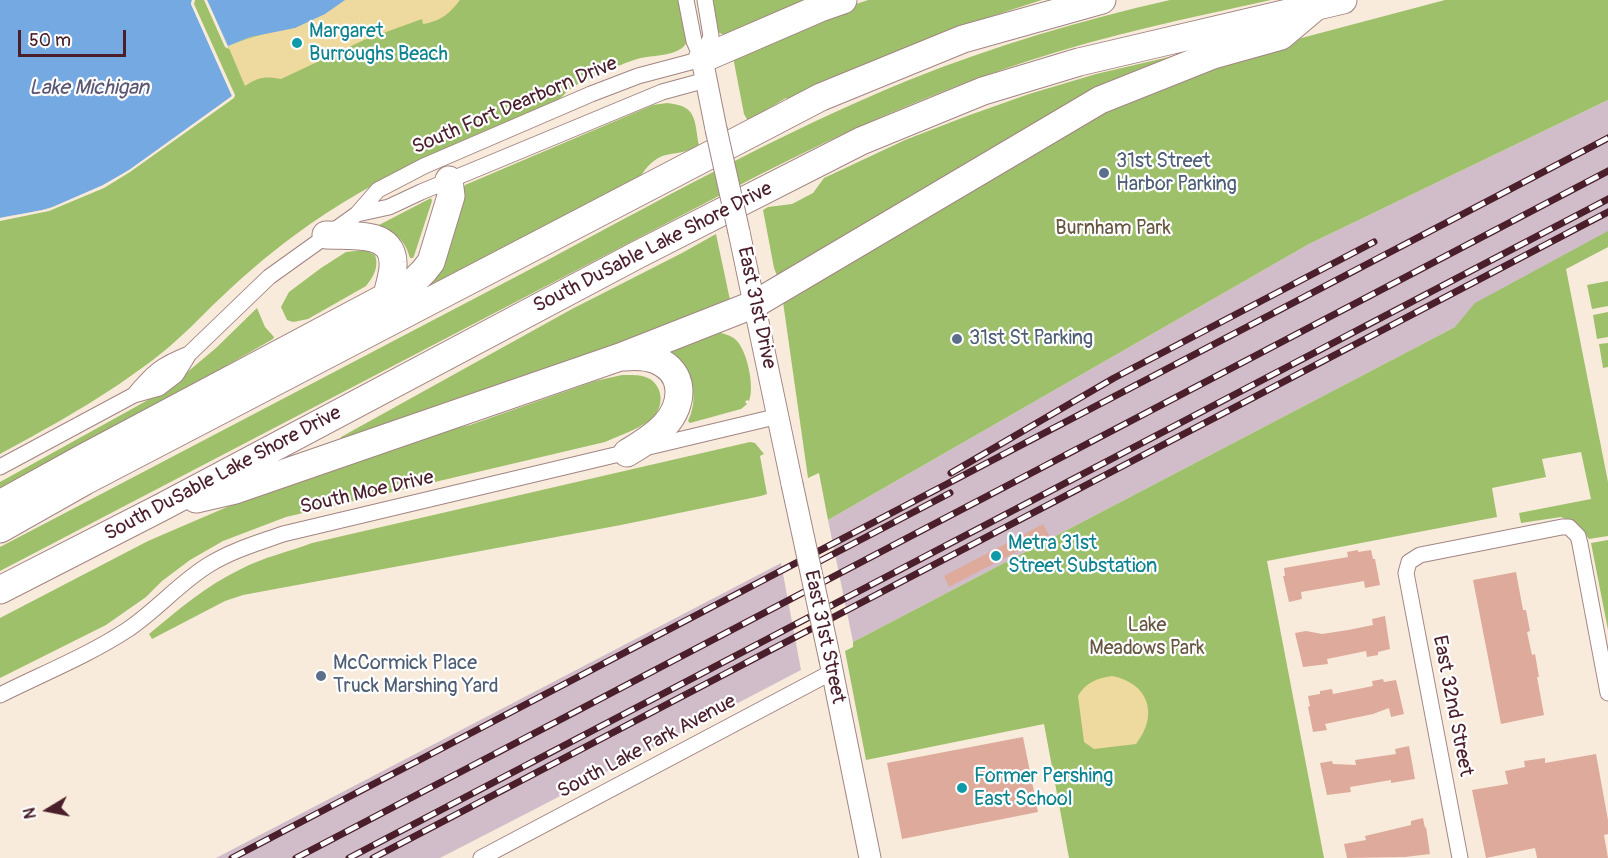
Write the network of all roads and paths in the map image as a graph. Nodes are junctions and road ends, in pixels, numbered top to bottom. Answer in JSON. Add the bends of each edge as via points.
{"nodes":[{"id":1,"x":686,"y":0,"type":"edge"},
{"id":2,"x":705,"y":0,"type":"edge"},
{"id":3,"x":843,"y":0,"type":"edge"},
{"id":4,"x":1102,"y":0,"type":"edge"},
{"id":5,"x":1343,"y":0,"type":"edge"},
{"id":6,"x":1315,"y":6,"type":"junction"},
{"id":7,"x":704,"y":70,"type":"junction"},
{"id":8,"x":449,"y":180,"type":"junction"},
{"id":9,"x":357,"y":214,"type":"junction"},
{"id":10,"x":326,"y":235,"type":"junction"},
{"id":11,"x":387,"y":296,"type":"junction"},
{"id":12,"x":756,"y":304,"type":"junction"},
{"id":13,"x":620,"y":357,"type":"junction"},
{"id":14,"x":779,"y":416,"type":"junction"},
{"id":15,"x":627,"y":453,"type":"junction"},
{"id":16,"x":0,"y":467,"type":"edge"},
{"id":17,"x":0,"y":504,"type":"edge"},
{"id":18,"x":162,"y":507,"type":"junction"},
{"id":19,"x":0,"y":529,"type":"edge"},
{"id":20,"x":0,"y":590,"type":"edge"},
{"id":21,"x":831,"y":666,"type":"junction"},
{"id":22,"x":1608,"y":693,"type":"edge"},
{"id":23,"x":0,"y":695,"type":"edge"},
{"id":24,"x":481,"y":858,"type":"edge"},
{"id":25,"x":870,"y":858,"type":"edge"},
{"id":26,"x":1460,"y":858,"type":"edge"}],
"edges":[{"from":1,"to":7,"type":"street"},
{"from":2,"to":7,"type":"street","via":[[711,36]]},
{"from":3,"to":7,"type":"highway","via":[[820,8]]},
{"from":4,"to":19,"type":"highway","via":[[963,39],[821,97]]},
{"from":5,"to":6,"type":"highway","name":"South DuSable Lake Shore Drive"},
{"from":6,"to":12,"type":"highway","via":[[1281,36],[1213,55],[1100,100]]},
{"from":6,"to":18,"type":"highway","name":"South DuSable Lake Shore Drive","via":[[1079,62],[983,91],[861,141]]},
{"from":7,"to":8,"type":"street","name":"South Fort Dearborn Drive","via":[[663,92]]},
{"from":7,"to":9,"type":"street","name":"South Fort Dearborn Drive","via":[[638,76],[591,94],[424,166],[378,190]]},
{"from":7,"to":12,"type":"main road","name":"East 31st Drive","bridge":true},
{"from":8,"to":9,"type":"street","name":"South Fort Dearborn Drive","via":[[389,207]]},
{"from":8,"to":11,"type":"highway","via":[[452,196],[431,262],[412,283]]},
{"from":9,"to":10,"type":"street","name":"South Fort Dearborn Drive"},
{"from":10,"to":11,"type":"highway","via":[[362,236],[386,244],[393,263]]},
{"from":10,"to":16,"type":"street","name":"South Fort Dearborn Drive","via":[[269,277],[159,388],[134,394]]},
{"from":11,"to":17,"type":"highway"},
{"from":12,"to":13,"type":"highway"},
{"from":12,"to":14,"type":"main road","name":"East 31st Drive"},
{"from":13,"to":15,"type":"highway","via":[[654,358],[667,365],[680,390],[679,404],[664,426]]},
{"from":13,"to":18,"type":"highway","via":[[235,490]]},
{"from":14,"to":15,"type":"street","name":"South Moe Drive"},
{"from":14,"to":21,"type":"main road","name":"East 31st Street","bridge":true},
{"from":15,"to":23,"type":"street","name":"South Moe Drive","via":[[283,534],[242,549],[210,564],[125,632]]},
{"from":18,"to":20,"type":"highway","name":"South DuSable Lake Shore Drive"},
{"from":21,"to":24,"type":"street","name":"South Lake Park Avenue"},
{"from":21,"to":25,"type":"main road","name":"East 31st Street"},
{"from":22,"to":26,"type":"street","name":"East 32nd Street","via":[[1580,544],[1569,527],[1420,555],[1409,562],[1406,573]]}]}
